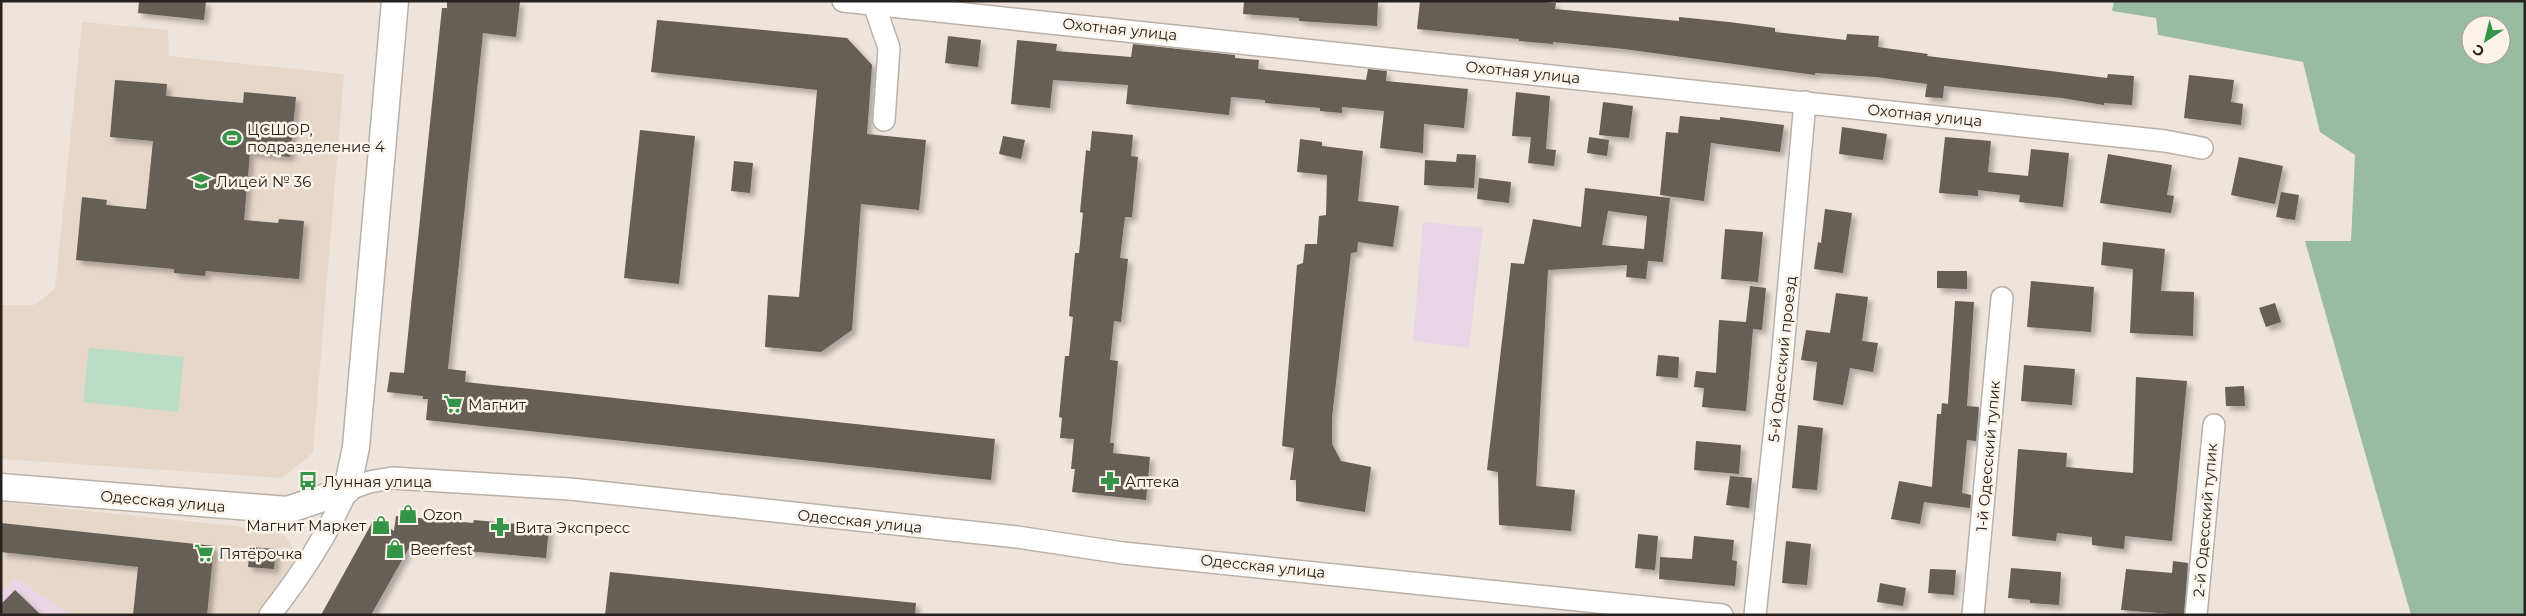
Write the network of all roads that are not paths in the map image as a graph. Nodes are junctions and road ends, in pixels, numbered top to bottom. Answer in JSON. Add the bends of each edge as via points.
{"nodes":[{"id":1,"x":396,"y":1,"type":"edge"},
{"id":2,"x":843,"y":1,"type":"edge"},
{"id":3,"x":874,"y":4,"type":"junction"},
{"id":4,"x":1805,"y":102,"type":"junction"},
{"id":5,"x":884,"y":120,"type":"dead end"},
{"id":6,"x":2202,"y":148,"type":"dead end"},
{"id":7,"x":2002,"y":298,"type":"dead end"},
{"id":8,"x":2214,"y":425,"type":"dead end"},
{"id":9,"x":1,"y":487,"type":"edge"},
{"id":10,"x":348,"y":490,"type":"junction"},
{"id":11,"x":270,"y":615,"type":"edge"},
{"id":12,"x":1722,"y":615,"type":"edge"},
{"id":13,"x":1755,"y":615,"type":"edge"},
{"id":14,"x":1974,"y":615,"type":"edge"},
{"id":15,"x":2196,"y":615,"type":"edge"}],
"edges":[{"from":1,"to":10,"type":"street","via":[[356,440]]},
{"from":2,"to":3,"type":"street","name":"Охотная улица"},
{"from":3,"to":4,"type":"street","name":"Охотная улица"},
{"from":3,"to":5,"type":"street","via":[[889,48]]},
{"from":4,"to":6,"type":"street","name":"Охотная улица","via":[[2166,141]]},
{"from":4,"to":13,"type":"street","name":"5-й Одесский проезд"},
{"from":7,"to":14,"type":"street","name":"1-й Одесский тупик"},
{"from":8,"to":15,"type":"street","name":"2-й Одесский тупик"},
{"from":9,"to":10,"type":"street","name":"Одесская улица","via":[[287,510]]},
{"from":10,"to":11,"type":"street","via":[[305,570]]},
{"from":10,"to":12,"type":"street","name":"Одесская улица","via":[[392,478],[570,489],[1017,538],[1123,553]]}]}
